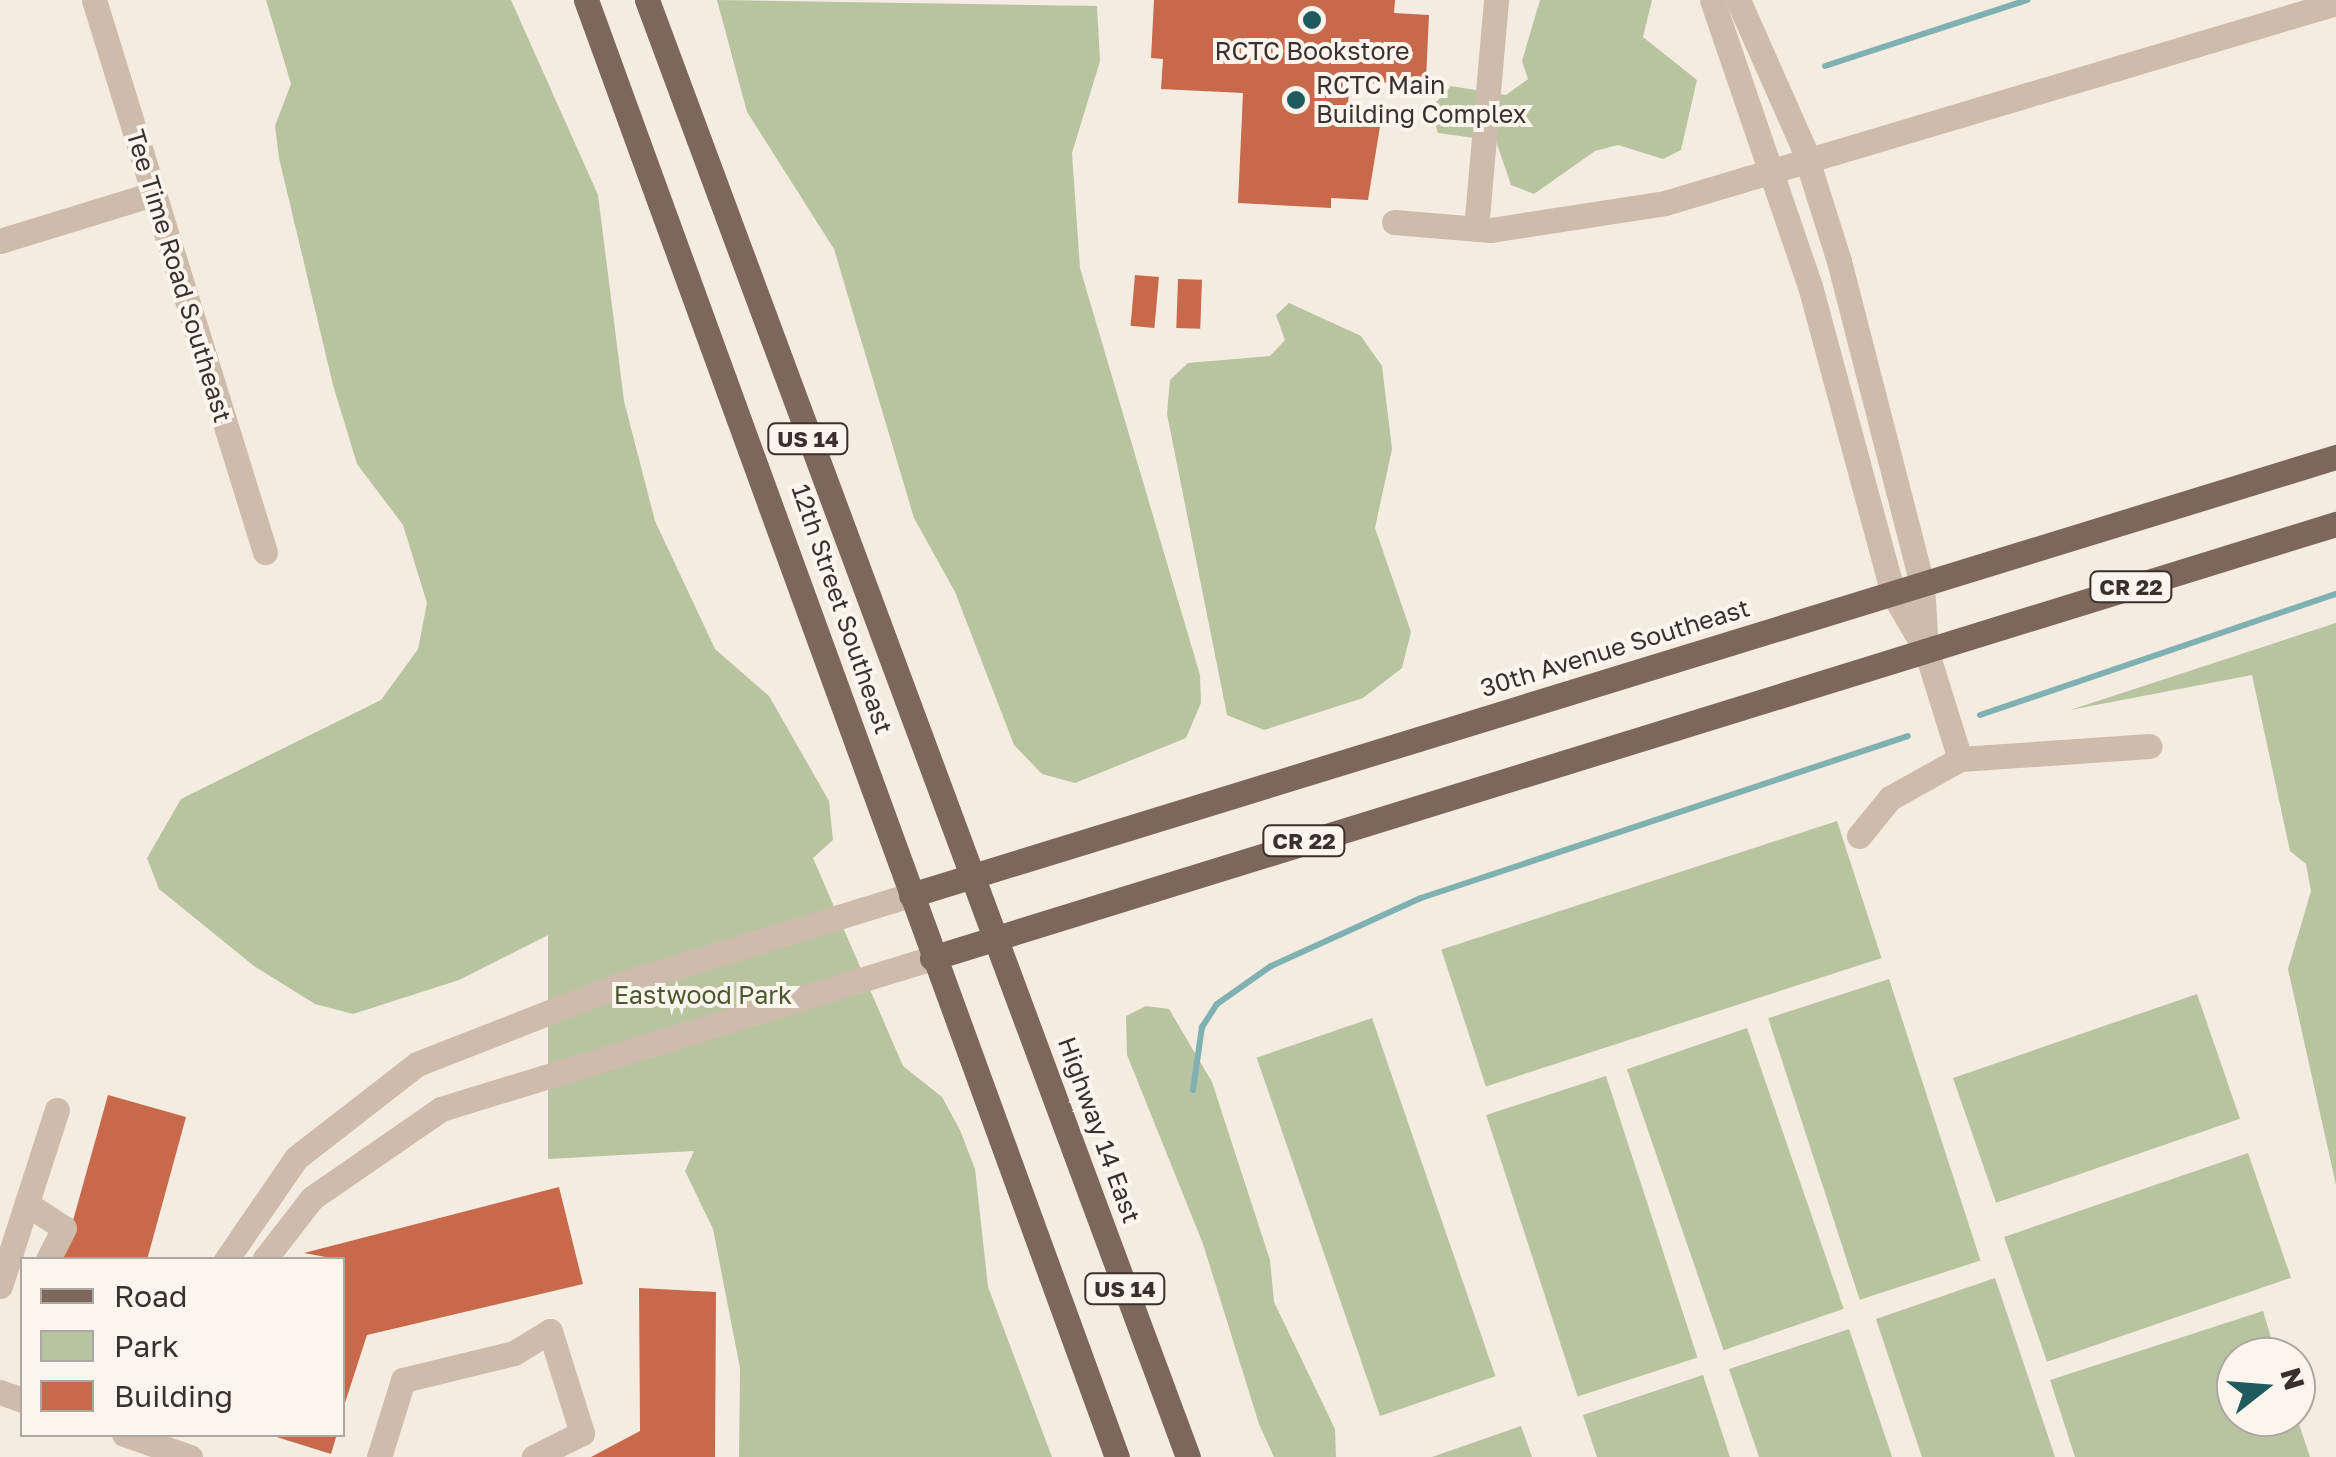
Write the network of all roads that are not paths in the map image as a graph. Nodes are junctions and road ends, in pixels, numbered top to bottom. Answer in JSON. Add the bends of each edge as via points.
{"nodes":[{"id":1,"x":94,"y":0,"type":"edge"},
{"id":2,"x":586,"y":0,"type":"edge"},
{"id":3,"x":647,"y":0,"type":"edge"},
{"id":4,"x":1496,"y":0,"type":"edge"},
{"id":5,"x":1712,"y":0,"type":"edge"},
{"id":6,"x":1738,"y":0,"type":"edge"},
{"id":7,"x":2336,"y":3,"type":"edge"},
{"id":8,"x":1809,"y":164,"type":"junction"},
{"id":9,"x":1775,"y":174,"type":"junction"},
{"id":10,"x":153,"y":194,"type":"junction"},
{"id":11,"x":1394,"y":222,"type":"dead end"},
{"id":12,"x":1476,"y":230,"type":"junction"},
{"id":13,"x":0,"y":241,"type":"edge"},
{"id":14,"x":2336,"y":457,"type":"edge"},
{"id":15,"x":2336,"y":524,"type":"edge"},
{"id":16,"x":265,"y":552,"type":"dead end"},
{"id":17,"x":1922,"y":585,"type":"junction"},
{"id":18,"x":1893,"y":594,"type":"junction"},
{"id":19,"x":1926,"y":650,"type":"junction"},
{"id":20,"x":2150,"y":746,"type":"dead end"},
{"id":21,"x":1960,"y":759,"type":"junction"},
{"id":22,"x":1859,"y":836,"type":"dead end"},
{"id":23,"x":974,"y":876,"type":"junction"},
{"id":24,"x":911,"y":895,"type":"junction"},
{"id":25,"x":996,"y":937,"type":"junction"},
{"id":26,"x":932,"y":958,"type":"junction"},
{"id":27,"x":58,"y":1110,"type":"dead end"},
{"id":28,"x":27,"y":1204,"type":"junction"},
{"id":29,"x":50,"y":1257,"type":"edge"},
{"id":30,"x":228,"y":1257,"type":"edge"},
{"id":31,"x":267,"y":1257,"type":"edge"},
{"id":32,"x":9,"y":1277,"type":"edge"},
{"id":33,"x":153,"y":1445,"type":"edge"},
{"id":34,"x":184,"y":1450,"type":"edge"},
{"id":35,"x":379,"y":1457,"type":"edge"},
{"id":36,"x":534,"y":1457,"type":"edge"},
{"id":37,"x":1118,"y":1457,"type":"edge"},
{"id":38,"x":1188,"y":1457,"type":"edge"}],
"edges":[{"from":1,"to":10,"type":"street","name":"Tee Time Road Southeast"},
{"from":2,"to":24,"type":"main road","name":"12th Street Southeast","number":"US 14"},
{"from":3,"to":23,"type":"main road","name":"12th Street Southeast","number":"US 14"},
{"from":4,"to":12,"type":"street"},
{"from":5,"to":9,"type":"street"},
{"from":6,"to":8,"type":"street"},
{"from":7,"to":8,"type":"street"},
{"from":8,"to":9,"type":"street"},
{"from":8,"to":17,"type":"street"},
{"from":9,"to":12,"type":"street","via":[[1558,224]]},
{"from":9,"to":18,"type":"street"},
{"from":10,"to":13,"type":"street"},
{"from":10,"to":16,"type":"street","name":"Tee Time Road Southeast"},
{"from":11,"to":12,"type":"street"},
{"from":14,"to":17,"type":"main road","name":"30th Avenue Southeast","number":"CR 22"},
{"from":15,"to":19,"type":"main road","number":"CR 22"},
{"from":17,"to":18,"type":"main road","name":"30th Avenue Southeast","number":"CR 22"},
{"from":17,"to":19,"type":"street"},
{"from":18,"to":19,"type":"street"},
{"from":18,"to":23,"type":"main road","name":"30th Avenue Southeast","number":"CR 22"},
{"from":19,"to":21,"type":"street"},
{"from":19,"to":25,"type":"main road","number":"CR 22"},
{"from":20,"to":21,"type":"street"},
{"from":21,"to":22,"type":"street","via":[[1890,798]]},
{"from":23,"to":24,"type":"main road","name":"30th Avenue Southeast","number":"CR 22"},
{"from":23,"to":25,"type":"main road","name":"12th Street Southeast","number":"US 14"},
{"from":24,"to":26,"type":"main road","name":"12th Street Southeast","number":"US 14"},
{"from":24,"to":30,"type":"street","via":[[621,984],[417,1064],[296,1158]]},
{"from":25,"to":26,"type":"main road","number":"CR 22"},
{"from":25,"to":38,"type":"main road","name":"Highway 14 East","number":"US 14"},
{"from":26,"to":31,"type":"street","via":[[441,1109],[336,1177]]},
{"from":26,"to":37,"type":"main road","number":"US 14"},
{"from":27,"to":28,"type":"street"},
{"from":28,"to":29,"type":"street","via":[[64,1228]]},
{"from":28,"to":32,"type":"street"},
{"from":33,"to":34,"type":"street"},
{"from":35,"to":36,"type":"street","via":[[402,1380],[514,1353],[550,1331],[582,1433]]}]}
